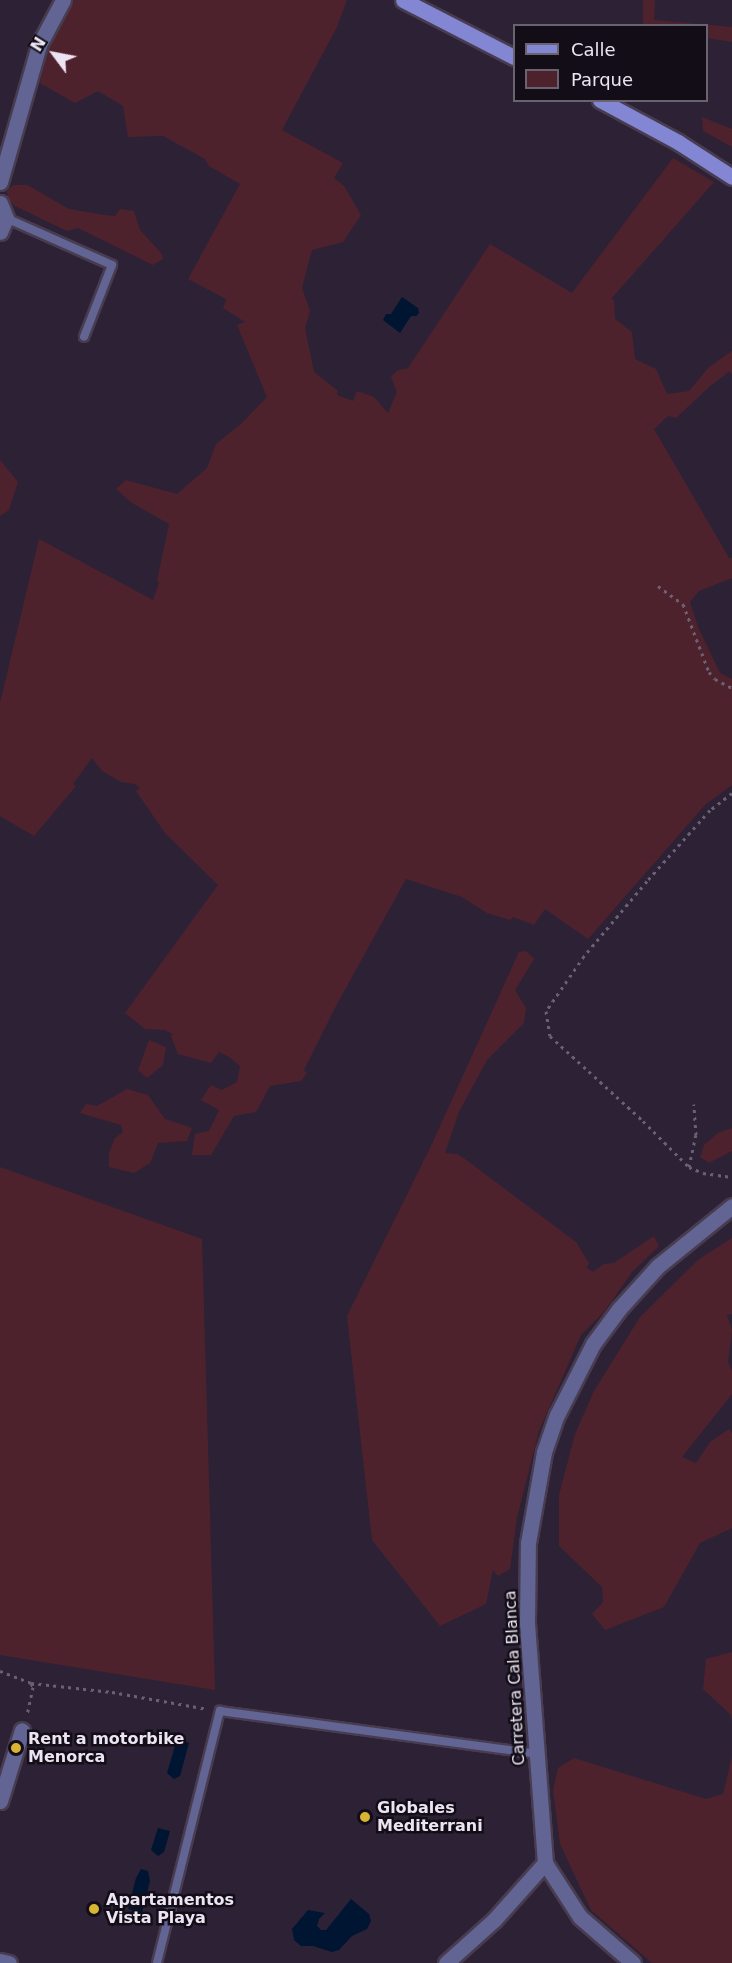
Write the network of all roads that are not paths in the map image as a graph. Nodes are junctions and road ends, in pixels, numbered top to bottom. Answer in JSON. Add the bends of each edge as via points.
{"nodes":[{"id":1,"x":63,"y":0,"type":"edge"},
{"id":2,"x":403,"y":0,"type":"edge"},
{"id":3,"x":513,"y":56,"type":"edge"},
{"id":4,"x":604,"y":102,"type":"edge"},
{"id":5,"x":732,"y":177,"type":"edge"},
{"id":6,"x":0,"y":182,"type":"edge"},
{"id":7,"x":2,"y":218,"type":"edge"},
{"id":8,"x":84,"y":337,"type":"dead end"},
{"id":9,"x":732,"y":1206,"type":"edge"},
{"id":10,"x":21,"y":1730,"type":"road end"},
{"id":11,"x":538,"y":1754,"type":"junction"},
{"id":12,"x":0,"y":1801,"type":"edge"},
{"id":13,"x":544,"y":1863,"type":"junction"},
{"id":14,"x":0,"y":1960,"type":"edge"},
{"id":15,"x":9,"y":1963,"type":"edge"},
{"id":16,"x":157,"y":1963,"type":"edge"},
{"id":17,"x":446,"y":1963,"type":"edge"},
{"id":18,"x":633,"y":1963,"type":"edge"}],
"edges":[{"from":1,"to":6,"type":"street","via":[[39,45]]},
{"from":2,"to":3,"type":"main road"},
{"from":4,"to":5,"type":"main road"},
{"from":7,"to":8,"type":"lane","via":[[112,265]]},
{"from":9,"to":11,"type":"street","name":"Carretera Cala Blanca","via":[[658,1266],[619,1309],[593,1344],[557,1415],[544,1452],[528,1543],[527,1622]]},
{"from":10,"to":12,"type":"street"},
{"from":11,"to":13,"type":"street","name":"Carretera Cala Blanca"},
{"from":11,"to":16,"type":"lane","via":[[220,1711]]},
{"from":13,"to":17,"type":"street","via":[[494,1920]]},
{"from":13,"to":18,"type":"street","via":[[580,1917]]},
{"from":14,"to":15,"type":"street"}]}
